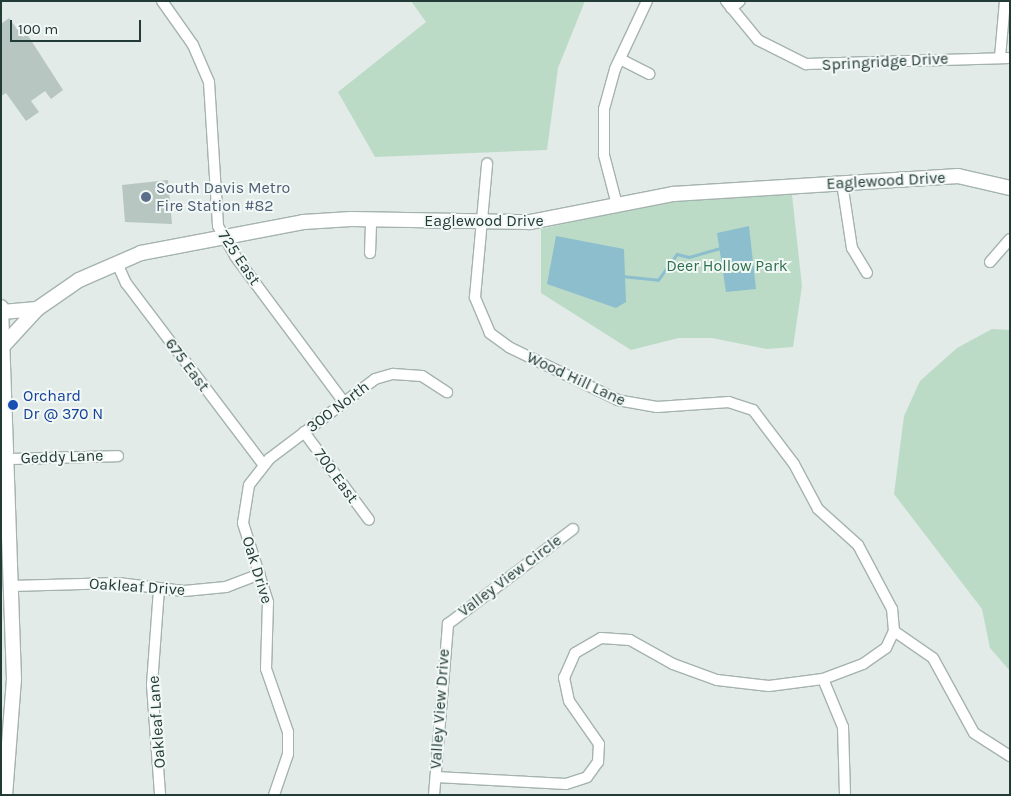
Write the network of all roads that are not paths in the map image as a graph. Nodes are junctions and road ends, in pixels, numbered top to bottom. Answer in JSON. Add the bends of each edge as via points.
{"nodes":[{"id":1,"x":162,"y":1,"type":"edge"},
{"id":2,"x":647,"y":1,"type":"edge"},
{"id":3,"x":740,"y":1,"type":"edge"},
{"id":4,"x":1005,"y":1,"type":"edge"},
{"id":5,"x":729,"y":5,"type":"edge"},
{"id":6,"x":1005,"y":57,"type":"edge"},
{"id":7,"x":620,"y":59,"type":"junction"},
{"id":8,"x":649,"y":74,"type":"dead end"},
{"id":9,"x":487,"y":164,"type":"dead end"},
{"id":10,"x":842,"y":183,"type":"junction"},
{"id":11,"x":1010,"y":188,"type":"edge"},
{"id":12,"x":617,"y":205,"type":"junction"},
{"id":13,"x":371,"y":219,"type":"junction"},
{"id":14,"x":482,"y":223,"type":"junction"},
{"id":15,"x":223,"y":237,"type":"junction"},
{"id":16,"x":1010,"y":239,"type":"edge"},
{"id":17,"x":370,"y":253,"type":"dead end"},
{"id":18,"x":117,"y":262,"type":"junction"},
{"id":19,"x":990,"y":262,"type":"dead end"},
{"id":20,"x":867,"y":274,"type":"dead end"},
{"id":21,"x":1,"y":306,"type":"edge"},
{"id":22,"x":37,"y":309,"type":"junction"},
{"id":23,"x":2,"y":312,"type":"edge"},
{"id":24,"x":3,"y":346,"type":"junction"},
{"id":25,"x":447,"y":392,"type":"dead end"},
{"id":26,"x":344,"y":402,"type":"junction"},
{"id":27,"x":304,"y":432,"type":"junction"},
{"id":28,"x":118,"y":456,"type":"dead end"},
{"id":29,"x":7,"y":459,"type":"junction"},
{"id":30,"x":263,"y":464,"type":"junction"},
{"id":31,"x":4,"y":478,"type":"edge"},
{"id":32,"x":369,"y":520,"type":"dead end"},
{"id":33,"x":574,"y":529,"type":"dead end"},
{"id":34,"x":260,"y":574,"type":"junction"},
{"id":35,"x":12,"y":586,"type":"junction"},
{"id":36,"x":159,"y":589,"type":"junction"},
{"id":37,"x":448,"y":624,"type":"joint"},
{"id":38,"x":894,"y":631,"type":"junction"},
{"id":39,"x":823,"y":679,"type":"junction"},
{"id":40,"x":1010,"y":756,"type":"edge"},
{"id":41,"x":436,"y":776,"type":"junction"},
{"id":42,"x":5,"y":795,"type":"edge"},
{"id":43,"x":160,"y":795,"type":"edge"},
{"id":44,"x":274,"y":795,"type":"edge"},
{"id":45,"x":434,"y":795,"type":"edge"},
{"id":46,"x":845,"y":795,"type":"edge"}],
"edges":[{"from":1,"to":15,"type":"street","name":"725 East","via":[[186,33],[211,91],[214,198]]},
{"from":2,"to":7,"type":"street"},
{"from":3,"to":5,"type":"street"},
{"from":4,"to":6,"type":"street"},
{"from":5,"to":6,"type":"street","name":"Springridge Drive","via":[[766,46],[813,65]]},
{"from":7,"to":8,"type":"street"},
{"from":7,"to":12,"type":"street","via":[[606,98],[602,132]]},
{"from":9,"to":14,"type":"street","name":"Wood Hill Lane"},
{"from":10,"to":11,"type":"main road","name":"Eaglewood Drive","via":[[970,177]]},
{"from":10,"to":12,"type":"main road","name":"Eaglewood Drive","via":[[673,194]]},
{"from":10,"to":20,"type":"street","via":[[852,248]]},
{"from":12,"to":14,"type":"main road","name":"Eaglewood Drive","via":[[552,221]]},
{"from":13,"to":14,"type":"main road","name":"Eaglewood Drive"},
{"from":13,"to":15,"type":"main road","name":"Eaglewood Drive","via":[[310,221]]},
{"from":13,"to":17,"type":"street"},
{"from":14,"to":38,"type":"street","name":"Wood Hill Lane","via":[[475,304],[495,338],[627,403],[657,407],[729,402],[753,410],[794,464],[818,509],[858,545],[892,609]]},
{"from":15,"to":18,"type":"main road","name":"Eaglewood Drive","via":[[165,247]]},
{"from":15,"to":26,"type":"street","name":"725 East"},
{"from":16,"to":19,"type":"street"},
{"from":18,"to":22,"type":"main road","name":"Eaglewood Drive","via":[[79,280]]},
{"from":18,"to":30,"type":"street","name":"675 East","via":[[126,283]]},
{"from":21,"to":23,"type":"main road"},
{"from":22,"to":23,"type":"main road","name":"Eaglewood Drive"},
{"from":22,"to":24,"type":"main road"},
{"from":23,"to":24,"type":"main road"},
{"from":24,"to":29,"type":"main road"},
{"from":25,"to":26,"type":"street","name":"300 North","via":[[428,378],[393,374],[375,379]]},
{"from":26,"to":27,"type":"street","name":"300 North"},
{"from":27,"to":30,"type":"street","name":"300 North"},
{"from":27,"to":32,"type":"street","name":"700 East"},
{"from":28,"to":29,"type":"street","name":"Geddy Lane"},
{"from":29,"to":31,"type":"main road"},
{"from":30,"to":34,"type":"street","name":"Oak Drive","via":[[248,485],[242,515]]},
{"from":31,"to":35,"type":"main road"},
{"from":33,"to":37,"type":"street","name":"Valley View Circle"},
{"from":34,"to":36,"type":"street","name":"Oakleaf Drive","via":[[218,588]]},
{"from":34,"to":44,"type":"street","name":"Oak Drive","via":[[269,610],[266,669],[288,732],[288,754]]},
{"from":35,"to":36,"type":"street","name":"Oakleaf Drive","via":[[107,583]]},
{"from":35,"to":42,"type":"main road","via":[[13,703]]},
{"from":36,"to":43,"type":"street","name":"Oakleaf Lane","via":[[152,685]]},
{"from":37,"to":41,"type":"street","name":"Valley View Drive"},
{"from":38,"to":39,"type":"street","via":[[875,658]]},
{"from":38,"to":40,"type":"street","via":[[933,658],[974,733]]},
{"from":39,"to":41,"type":"street","via":[[768,686],[729,683],[688,670],[630,640],[601,638],[576,653],[564,678],[569,701],[599,744],[598,762],[587,777],[566,784]]},
{"from":39,"to":46,"type":"street","via":[[843,727]]},
{"from":41,"to":45,"type":"street","name":"Valley View Drive"}]}
